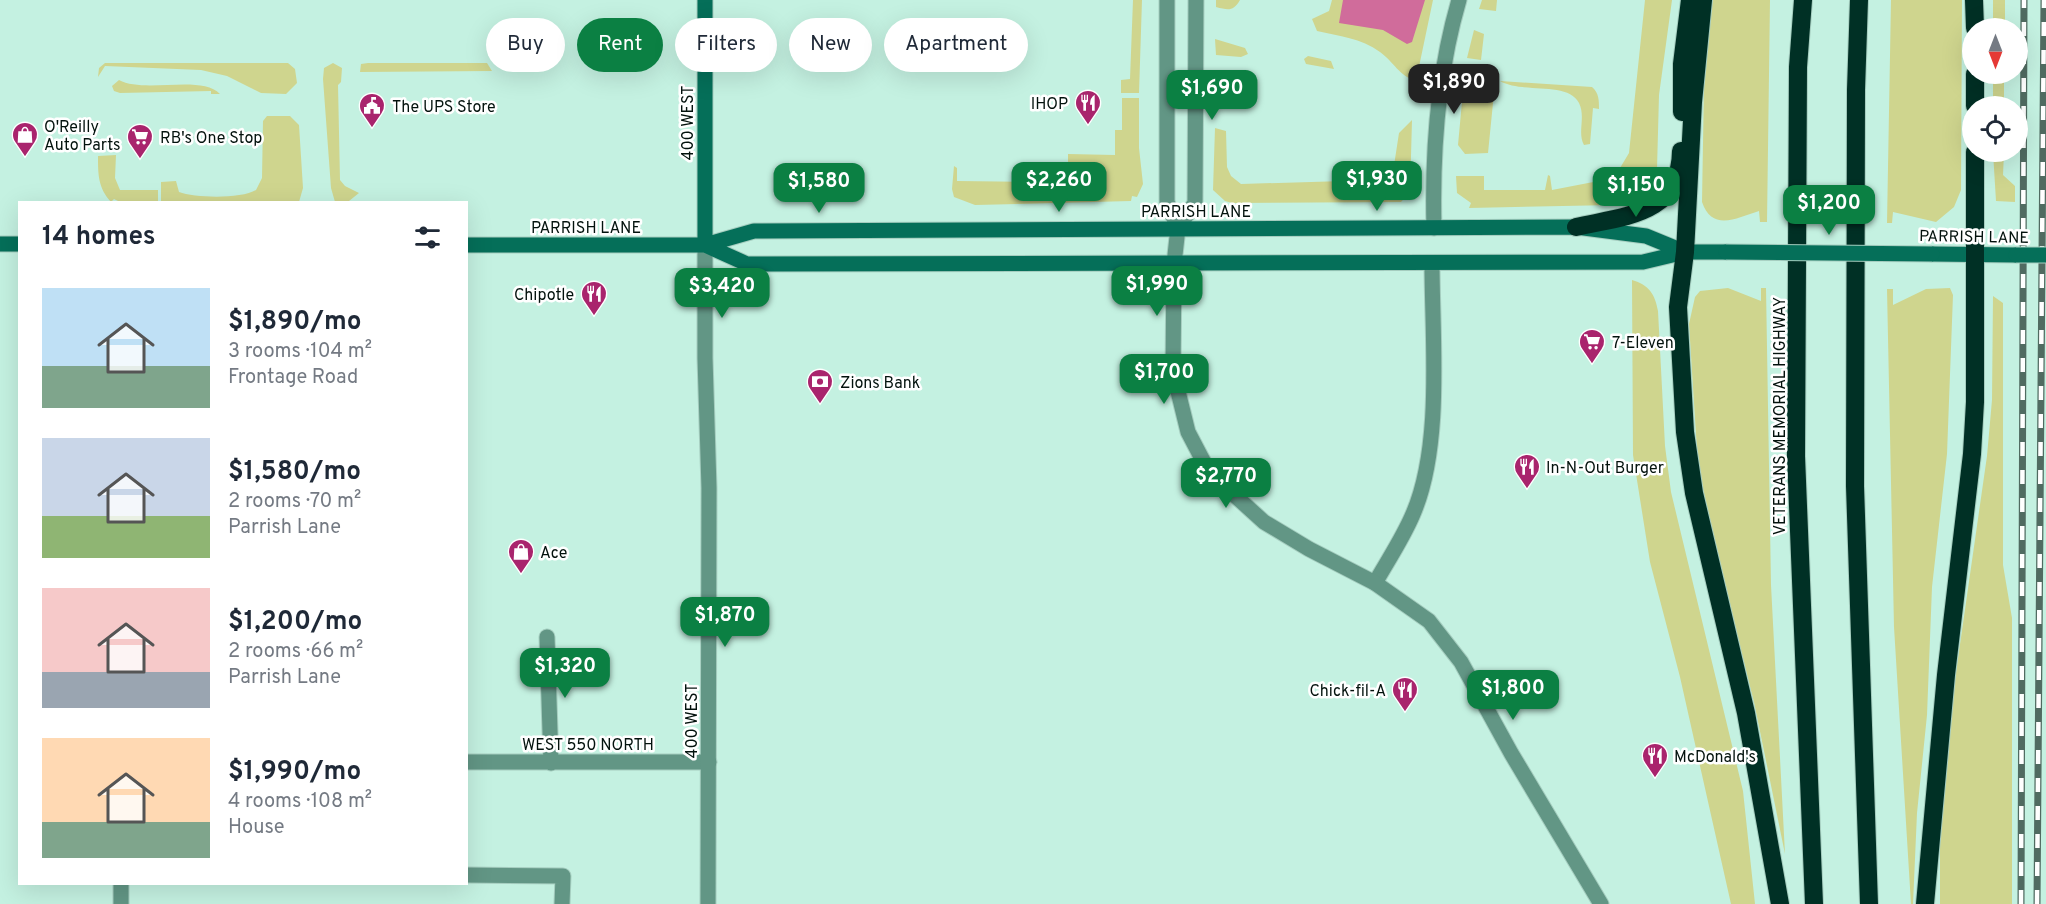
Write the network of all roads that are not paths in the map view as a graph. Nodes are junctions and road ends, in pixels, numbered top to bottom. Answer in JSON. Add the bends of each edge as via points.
{"nodes":[{"id":1,"x":705,"y":0,"type":"edge"},
{"id":2,"x":1167,"y":0,"type":"edge"},
{"id":3,"x":1196,"y":0,"type":"edge"},
{"id":4,"x":1458,"y":0,"type":"edge"},
{"id":5,"x":1690,"y":0,"type":"edge"},
{"id":6,"x":1703,"y":0,"type":"edge"},
{"id":7,"x":1803,"y":0,"type":"edge"},
{"id":8,"x":1859,"y":0,"type":"edge"},
{"id":9,"x":1974,"y":0,"type":"edge"},
{"id":10,"x":1975,"y":18,"type":"edge"},
{"id":11,"x":1975,"y":162,"type":"edge"},
{"id":12,"x":1576,"y":227,"type":"junction"},
{"id":13,"x":1178,"y":228,"type":"junction"},
{"id":14,"x":1434,"y":228,"type":"junction"},
{"id":15,"x":0,"y":244,"type":"edge"},
{"id":16,"x":18,"y":244,"type":"edge"},
{"id":17,"x":468,"y":245,"type":"edge"},
{"id":18,"x":705,"y":245,"type":"junction"},
{"id":19,"x":1685,"y":252,"type":"junction"},
{"id":20,"x":1975,"y":255,"type":"junction"},
{"id":21,"x":2046,"y":255,"type":"edge"},
{"id":22,"x":1174,"y":264,"type":"junction"},
{"id":23,"x":1432,"y":264,"type":"junction"},
{"id":24,"x":1375,"y":583,"type":"junction"},
{"id":25,"x":547,"y":637,"type":"dead end"},
{"id":26,"x":468,"y":762,"type":"edge"},
{"id":27,"x":709,"y":762,"type":"junction"},
{"id":28,"x":550,"y":763,"type":"junction"},
{"id":29,"x":468,"y":875,"type":"edge"},
{"id":30,"x":121,"y":885,"type":"edge"},
{"id":31,"x":122,"y":904,"type":"edge"},
{"id":32,"x":562,"y":904,"type":"edge"},
{"id":33,"x":708,"y":904,"type":"edge"},
{"id":34,"x":1601,"y":904,"type":"edge"},
{"id":35,"x":1780,"y":904,"type":"edge"},
{"id":36,"x":1814,"y":904,"type":"edge"},
{"id":37,"x":1869,"y":904,"type":"edge"},
{"id":38,"x":1925,"y":904,"type":"edge"}],
"edges":[{"from":1,"to":18,"type":"main road","name":"400 WEST"},
{"from":2,"to":13,"type":"street","via":[[1167,202]]},
{"from":3,"to":13,"type":"street","via":[[1195,203]]},
{"from":4,"to":14,"type":"street","via":[[1442,66]]},
{"from":5,"to":12,"type":"highway","via":[[1682,64],[1681,159],[1672,190],[1645,212]]},
{"from":6,"to":19,"type":"highway"},
{"from":7,"to":36,"type":"highway","name":"VETERANS MEMORIAL HIGHWAY","via":[[1798,68],[1796,456]]},
{"from":8,"to":37,"type":"highway","via":[[1855,486]]},
{"from":9,"to":10,"type":"highway"},
{"from":11,"to":20,"type":"highway"},
{"from":12,"to":14,"type":"main road","name":"PARRISH LANE"},
{"from":12,"to":19,"type":"main road","name":"PARRISH LANE","via":[[1646,236]]},
{"from":13,"to":14,"type":"main road","name":"PARRISH LANE"},
{"from":13,"to":18,"type":"main road","name":"PARRISH LANE","via":[[754,231]]},
{"from":13,"to":22,"type":"street"},
{"from":15,"to":16,"type":"main road"},
{"from":17,"to":18,"type":"main road","name":"PARRISH LANE"},
{"from":18,"to":22,"type":"main road","name":"PARRISH LANE","via":[[747,264]]},
{"from":18,"to":27,"type":"street","name":"400 WEST"},
{"from":19,"to":20,"type":"main road","name":"PARRISH LANE","bridge":true},
{"from":19,"to":23,"type":"main road","name":"PARRISH LANE","via":[[1643,262]]},
{"from":19,"to":35,"type":"highway","via":[[1678,308],[1685,432],[1694,493],[1746,713]]},
{"from":20,"to":21,"type":"main road","name":"PARRISH LANE","bridge":true},
{"from":20,"to":38,"type":"highway","via":[[1972,454],[1943,698]]},
{"from":22,"to":23,"type":"main road","name":"PARRISH LANE"},
{"from":22,"to":24,"type":"street","via":[[1173,371],[1188,432],[1209,472],[1264,522]]},
{"from":23,"to":24,"type":"street","via":[[1432,413],[1426,471],[1414,514]]},
{"from":24,"to":34,"type":"street","via":[[1429,621],[1461,662]]},
{"from":25,"to":28,"type":"street"},
{"from":26,"to":28,"type":"street","name":"WEST 550 NORTH"},
{"from":27,"to":28,"type":"street","name":"WEST 550 NORTH"},
{"from":27,"to":33,"type":"street","name":"400 WEST"},
{"from":29,"to":32,"type":"street","via":[[562,876]]},
{"from":30,"to":31,"type":"street"}]}
